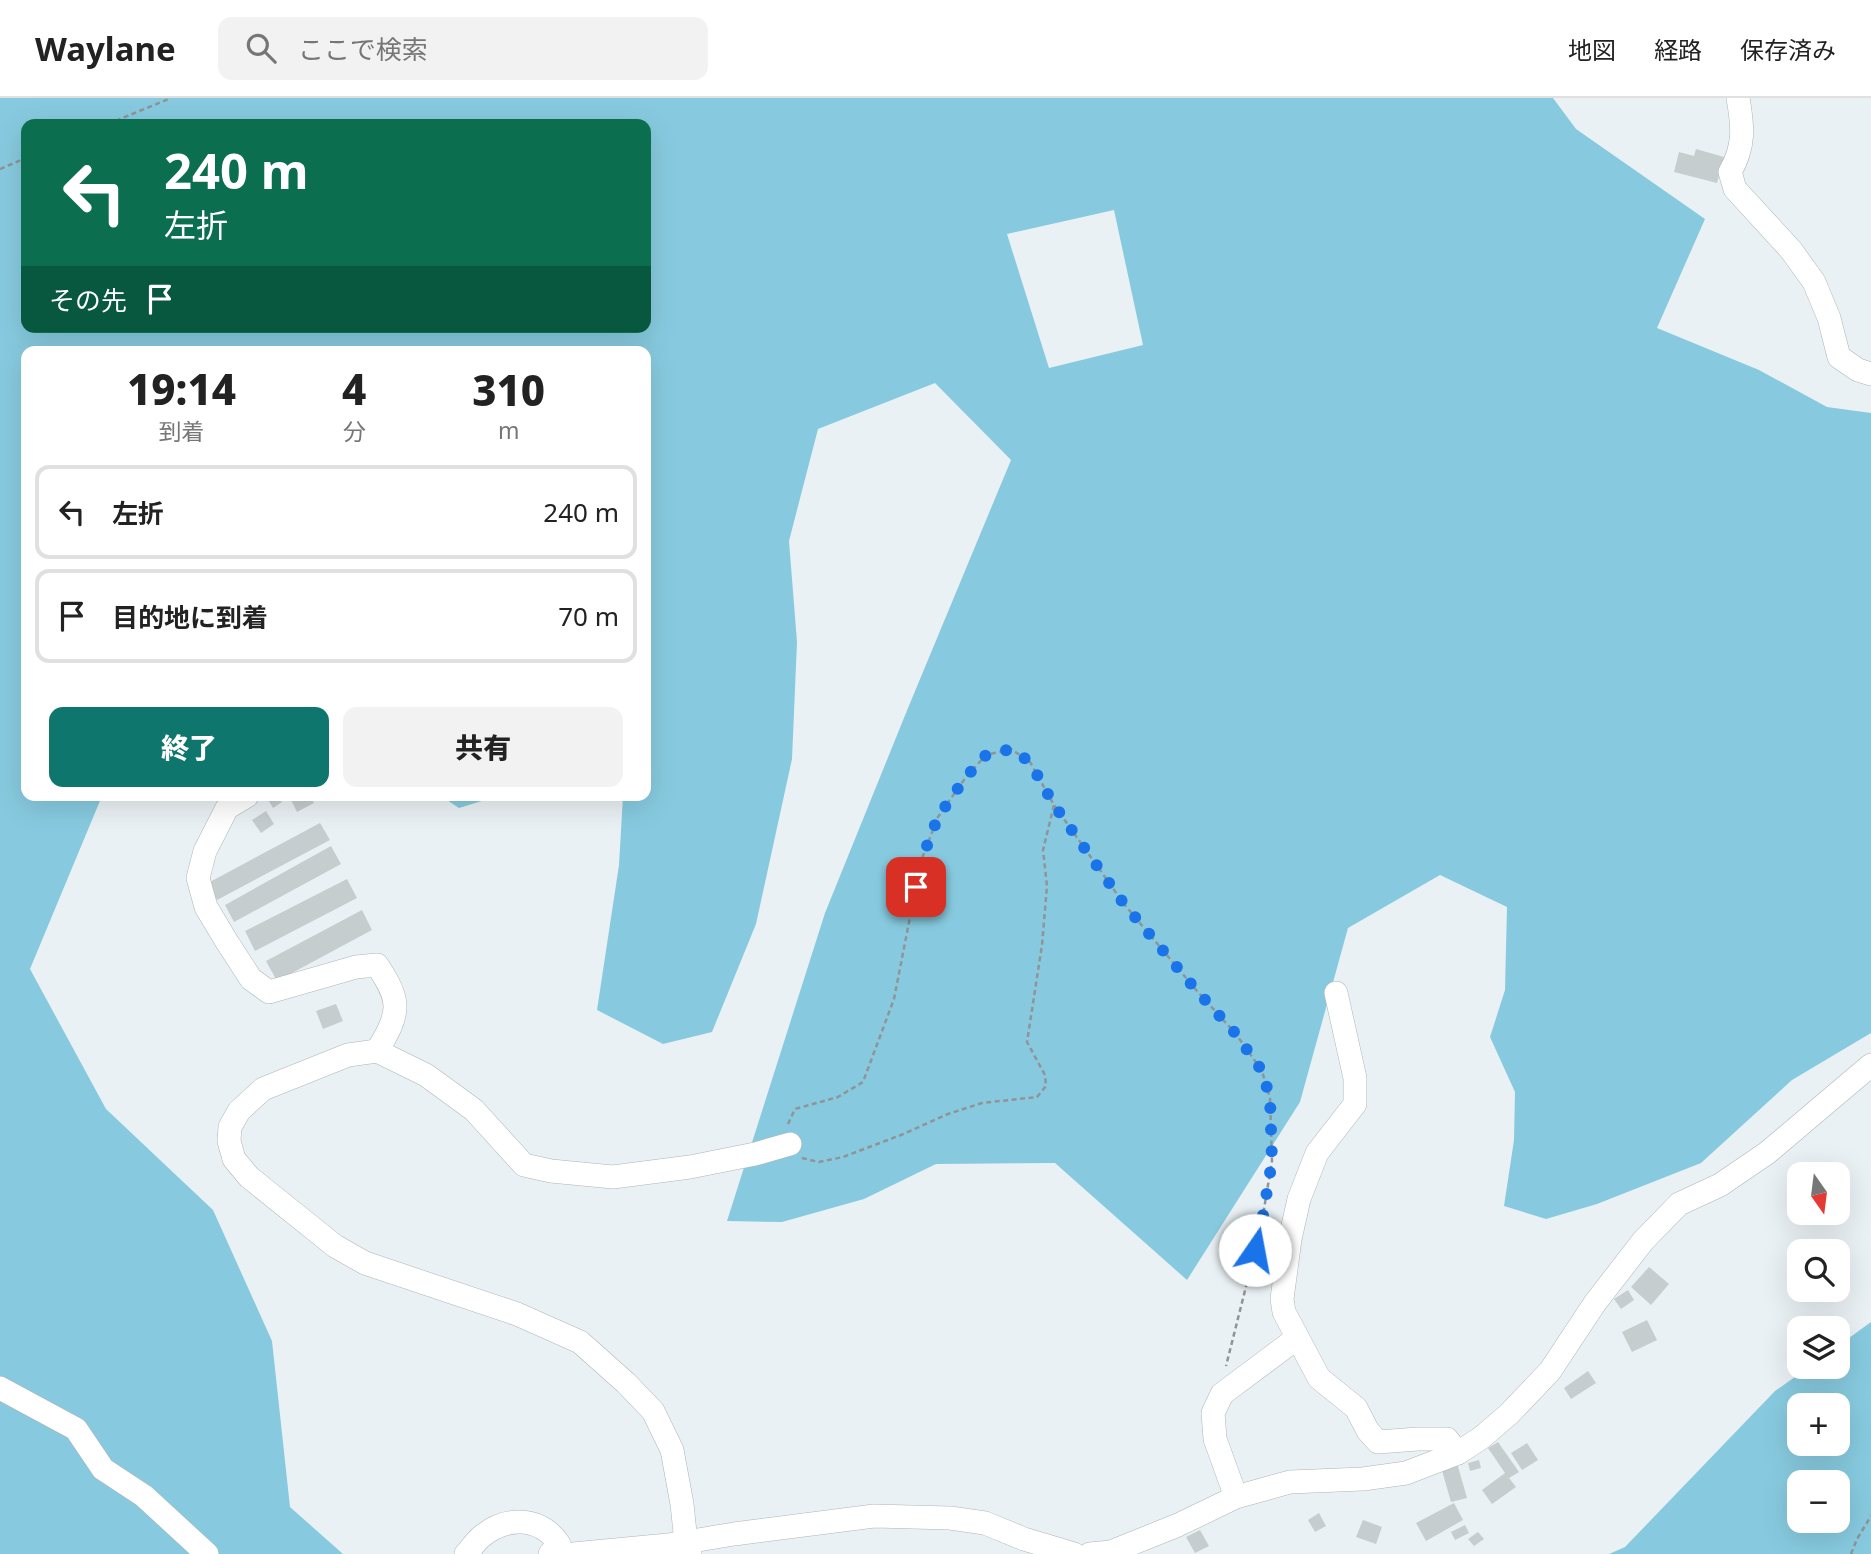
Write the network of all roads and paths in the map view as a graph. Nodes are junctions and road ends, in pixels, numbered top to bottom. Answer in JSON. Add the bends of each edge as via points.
{"nodes":[{"id":1,"x":171,"y":98,"type":"edge"},
{"id":2,"x":1738,"y":98,"type":"edge"},
{"id":3,"x":120,"y":119,"type":"edge"},
{"id":4,"x":21,"y":160,"type":"edge"},
{"id":5,"x":0,"y":169,"type":"edge"},
{"id":6,"x":1871,"y":374,"type":"edge"},
{"id":7,"x":239,"y":801,"type":"edge"},
{"id":8,"x":1054,"y":805,"type":"junction"},
{"id":9,"x":1336,"y":993,"type":"dead end"},
{"id":10,"x":377,"y":1051,"type":"junction"},
{"id":11,"x":1871,"y":1065,"type":"edge"},
{"id":12,"x":790,"y":1144,"type":"junction"},
{"id":13,"x":1297,"y":1338,"type":"junction"},
{"id":14,"x":0,"y":1388,"type":"edge"},
{"id":15,"x":1223,"y":1394,"type":"junction"},
{"id":16,"x":1458,"y":1453,"type":"junction"},
{"id":17,"x":1236,"y":1497,"type":"junction"},
{"id":18,"x":1871,"y":1516,"type":"edge"},
{"id":19,"x":688,"y":1548,"type":"edge"},
{"id":20,"x":207,"y":1554,"type":"edge"},
{"id":21,"x":466,"y":1554,"type":"edge"},
{"id":22,"x":550,"y":1554,"type":"edge"},
{"id":23,"x":573,"y":1554,"type":"edge"},
{"id":24,"x":1074,"y":1554,"type":"edge"},
{"id":25,"x":1090,"y":1554,"type":"edge"},
{"id":26,"x":1851,"y":1554,"type":"edge"}],
"edges":[{"from":1,"to":3,"type":"path"},
{"from":2,"to":6,"type":"street","via":[[1743,138],[1730,172],[1735,189],[1815,282],[1839,357]]},
{"from":4,"to":5,"type":"path"},
{"from":7,"to":10,"type":"street","via":[[227,808],[205,850],[198,878],[206,907],[251,979],[269,992],[377,965],[396,1004],[393,1026]]},
{"from":8,"to":12,"type":"path","via":[[1030,762],[1011,749],[986,755],[966,777],[938,817],[921,861],[894,999],[863,1082],[838,1097],[795,1109],[788,1124]]},
{"from":8,"to":12,"type":"path","via":[[1043,850],[1047,886],[1027,1042],[1046,1086],[1037,1097],[982,1103],[843,1157],[819,1162],[803,1158]]},
{"from":8,"to":15,"type":"path","via":[[1124,904],[1236,1034],[1262,1071],[1270,1098],[1272,1161]]},
{"from":9,"to":13,"type":"street","via":[[1355,1078],[1355,1104],[1317,1153],[1299,1199],[1282,1299]]},
{"from":10,"to":12,"type":"street","via":[[426,1075],[474,1110],[524,1165],[613,1177],[690,1167]]},
{"from":10,"to":19,"type":"street","via":[[348,1055],[263,1089],[239,1111],[230,1127],[234,1159],[249,1177],[323,1238],[365,1263],[517,1314],[580,1342],[653,1411],[672,1450]]},
{"from":11,"to":16,"type":"street","via":[[1767,1153],[1720,1185],[1679,1204],[1643,1241],[1550,1370],[1509,1414]]},
{"from":13,"to":15,"type":"street"},
{"from":13,"to":16,"type":"street","via":[[1319,1378],[1356,1408],[1378,1442],[1447,1439]]},
{"from":14,"to":20,"type":"street","via":[[76,1429],[103,1469],[144,1496]]},
{"from":15,"to":17,"type":"street","via":[[1213,1413],[1215,1439]]},
{"from":16,"to":17,"type":"street","via":[[1406,1473],[1290,1482]]},
{"from":17,"to":25,"type":"street","via":[[1111,1552]]},
{"from":18,"to":26,"type":"path"},
{"from":19,"to":23,"type":"street"},
{"from":19,"to":24,"type":"street","via":[[734,1534],[874,1516],[985,1523]]},
{"from":21,"to":22,"type":"street","via":[[482,1536],[509,1522],[535,1524],[552,1534],[559,1544]]}]}
